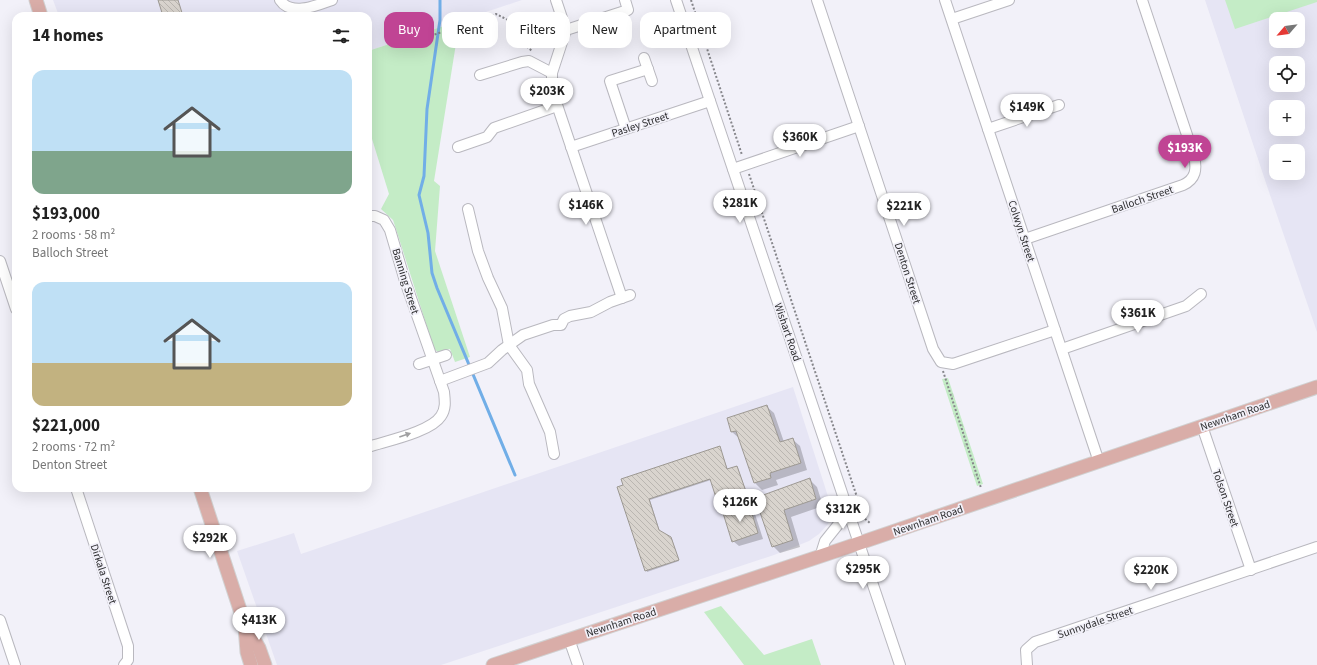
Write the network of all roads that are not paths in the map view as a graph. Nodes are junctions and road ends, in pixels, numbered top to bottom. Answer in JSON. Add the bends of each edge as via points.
{"nodes":[{"id":1,"x":36,"y":0,"type":"edge"},
{"id":2,"x":280,"y":0,"type":"edge"},
{"id":3,"x":332,"y":0,"type":"edge"},
{"id":4,"x":556,"y":0,"type":"edge"},
{"id":5,"x":625,"y":0,"type":"edge"},
{"id":6,"x":676,"y":0,"type":"edge"},
{"id":7,"x":817,"y":0,"type":"edge"},
{"id":8,"x":945,"y":0,"type":"edge"},
{"id":9,"x":1009,"y":0,"type":"edge"},
{"id":10,"x":1142,"y":0,"type":"edge"},
{"id":11,"x":40,"y":12,"type":"edge"},
{"id":12,"x":560,"y":12,"type":"edge"},
{"id":13,"x":952,"y":19,"type":"junction"},
{"id":14,"x":570,"y":29,"type":"edge"},
{"id":15,"x":560,"y":48,"type":"edge"},
{"id":16,"x":644,"y":58,"type":"dead end"},
{"id":17,"x":648,"y":69,"type":"junction"},
{"id":18,"x":552,"y":73,"type":"junction"},
{"id":19,"x":480,"y":75,"type":"dead end"},
{"id":20,"x":652,"y":80,"type":"dead end"},
{"id":21,"x":710,"y":101,"type":"junction"},
{"id":22,"x":1059,"y":105,"type":"dead end"},
{"id":23,"x":557,"y":106,"type":"junction"},
{"id":24,"x":859,"y":126,"type":"junction"},
{"id":25,"x":626,"y":129,"type":"junction"},
{"id":26,"x":988,"y":129,"type":"junction"},
{"id":27,"x":571,"y":146,"type":"junction"},
{"id":28,"x":458,"y":147,"type":"dead end"},
{"id":29,"x":733,"y":169,"type":"junction"},
{"id":30,"x":468,"y":209,"type":"dead end"},
{"id":31,"x":372,"y":216,"type":"edge"},
{"id":32,"x":1025,"y":239,"type":"junction"},
{"id":33,"x":0,"y":260,"type":"edge"},
{"id":34,"x":1201,"y":294,"type":"dead end"},
{"id":35,"x":12,"y":297,"type":"edge"},
{"id":36,"x":1055,"y":330,"type":"junction"},
{"id":37,"x":509,"y":345,"type":"junction"},
{"id":38,"x":1062,"y":349,"type":"junction"},
{"id":39,"x":446,"y":355,"type":"dead end"},
{"id":40,"x":432,"y":359,"type":"junction"},
{"id":41,"x":419,"y":364,"type":"dead end"},
{"id":42,"x":440,"y":380,"type":"junction"},
{"id":43,"x":1317,"y":387,"type":"edge"},
{"id":44,"x":1202,"y":426,"type":"junction"},
{"id":45,"x":372,"y":446,"type":"edge"},
{"id":46,"x":554,"y":454,"type":"dead end"},
{"id":47,"x":1099,"y":462,"type":"junction"},
{"id":48,"x":77,"y":492,"type":"edge"},
{"id":49,"x":201,"y":492,"type":"edge"},
{"id":50,"x":847,"y":509,"type":"junction"},
{"id":51,"x":859,"y":544,"type":"junction"},
{"id":52,"x":1317,"y":547,"type":"edge"},
{"id":53,"x":820,"y":557,"type":"junction"},
{"id":54,"x":1251,"y":570,"type":"junction"},
{"id":55,"x":0,"y":620,"type":"edge"},
{"id":56,"x":244,"y":622,"type":"junction"},
{"id":57,"x":570,"y":639,"type":"junction"},
{"id":58,"x":126,"y":662,"type":"edge"},
{"id":59,"x":15,"y":665,"type":"edge"},
{"id":60,"x":251,"y":665,"type":"edge"},
{"id":61,"x":265,"y":665,"type":"edge"},
{"id":62,"x":493,"y":665,"type":"edge"},
{"id":63,"x":578,"y":665,"type":"edge"},
{"id":64,"x":900,"y":665,"type":"edge"},
{"id":65,"x":1027,"y":665,"type":"edge"}],
"edges":[{"from":1,"to":11,"type":"main road"},
{"from":2,"to":3,"type":"street","via":[[293,8],[305,9]]},
{"from":4,"to":12,"type":"street"},
{"from":5,"to":14,"type":"street","via":[[628,10]]},
{"from":6,"to":21,"type":"street","name":"Wishart Road"},
{"from":7,"to":24,"type":"street","name":"Denton Street"},
{"from":8,"to":13,"type":"street","name":"Colwyn Street"},
{"from":9,"to":13,"type":"street"},
{"from":10,"to":32,"type":"street","name":"Balloch Street","via":[[1194,156],[1194,175],[1183,185]]},
{"from":13,"to":26,"type":"street","name":"Colwyn Street"},
{"from":15,"to":18,"type":"street"},
{"from":16,"to":17,"type":"street"},
{"from":17,"to":20,"type":"street"},
{"from":17,"to":25,"type":"street","via":[[610,81]]},
{"from":18,"to":19,"type":"street","via":[[529,61]]},
{"from":18,"to":23,"type":"street","via":[[552,90]]},
{"from":21,"to":25,"type":"street","name":"Pasley Street"},
{"from":21,"to":29,"type":"street","name":"Wishart Road"},
{"from":22,"to":26,"type":"street"},
{"from":23,"to":27,"type":"street"},
{"from":23,"to":28,"type":"street","via":[[494,128],[487,137]]},
{"from":24,"to":29,"type":"street"},
{"from":24,"to":36,"type":"street","name":"Denton Street","via":[[933,349],[941,362],[953,364]]},
{"from":25,"to":27,"type":"street","name":"Pasley Street"},
{"from":26,"to":32,"type":"street","name":"Colwyn Street"},
{"from":27,"to":37,"type":"street","via":[[626,296],[591,312],[570,316],[564,319],[561,325],[523,335]]},
{"from":29,"to":50,"type":"street","name":"Wishart Road"},
{"from":30,"to":37,"type":"street","via":[[478,251],[502,308]]},
{"from":31,"to":40,"type":"street","name":"Banning Street","via":[[384,220],[390,230]]},
{"from":32,"to":36,"type":"street","name":"Colwyn Street"},
{"from":33,"to":35,"type":"street"},
{"from":34,"to":38,"type":"street","via":[[1186,306]]},
{"from":36,"to":38,"type":"street","name":"Colwyn Street"},
{"from":37,"to":42,"type":"street","via":[[479,368]]},
{"from":37,"to":46,"type":"street","via":[[526,370],[529,384],[550,432]]},
{"from":38,"to":47,"type":"street","name":"Colwyn Street"},
{"from":39,"to":40,"type":"street"},
{"from":40,"to":41,"type":"street"},
{"from":40,"to":42,"type":"street","name":"Banning Street"},
{"from":45,"to":42,"type":"street","name":"Banning Street","one_way":true,"via":[[432,426],[441,418],[445,403]]},
{"from":43,"to":44,"type":"main road","name":"Newnham Road"},
{"from":44,"to":47,"type":"main road","name":"Newnham Road"},
{"from":44,"to":54,"type":"street","name":"Tolson Street"},
{"from":47,"to":51,"type":"main road","name":"Newnham Road"},
{"from":48,"to":58,"type":"street","name":"Dirkala Street","via":[[128,646]]},
{"from":49,"to":56,"type":"main road"},
{"from":50,"to":51,"type":"street","name":"Wishart Road"},
{"from":50,"to":53,"type":"street","via":[[842,521],[825,541]]},
{"from":51,"to":53,"type":"main road","name":"Newnham Road"},
{"from":51,"to":64,"type":"street","name":"Wishart Road"},
{"from":52,"to":54,"type":"street","name":"Sunnydale Street"},
{"from":53,"to":57,"type":"main road","name":"Newnham Road"},
{"from":54,"to":65,"type":"street","name":"Sunnydale Street","via":[[1035,642],[1026,650]]},
{"from":55,"to":59,"type":"street"},
{"from":56,"to":60,"type":"main road"},
{"from":56,"to":61,"type":"main road","via":[[259,648]]},
{"from":57,"to":62,"type":"main road","name":"Newnham Road"},
{"from":57,"to":63,"type":"street"}]}
